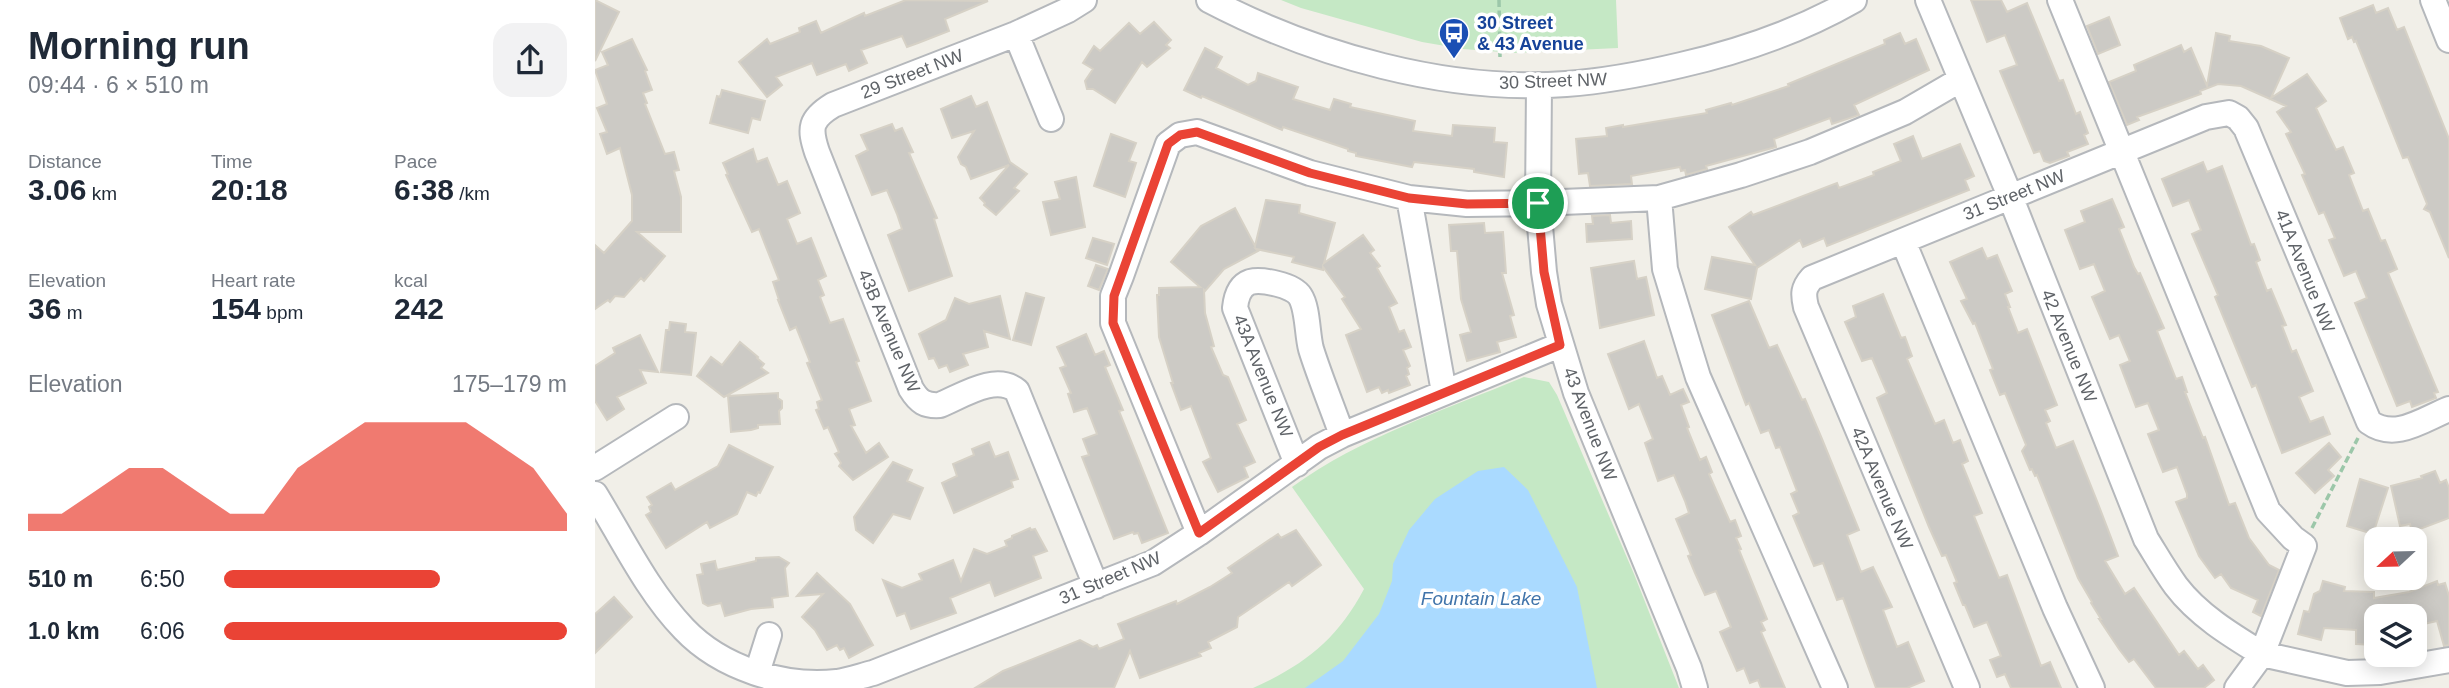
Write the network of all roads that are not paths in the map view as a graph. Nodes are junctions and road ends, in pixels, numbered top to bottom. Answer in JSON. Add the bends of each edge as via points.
{"nodes":[{"id":1,"x":1084,"y":0,"type":"edge"},
{"id":2,"x":1209,"y":0,"type":"edge"},
{"id":3,"x":1854,"y":0,"type":"edge"},
{"id":4,"x":1928,"y":0,"type":"edge"},
{"id":5,"x":2060,"y":0,"type":"edge"},
{"id":6,"x":2433,"y":0,"type":"edge"},
{"id":7,"x":1016,"y":34,"type":"junction"},
{"id":8,"x":2449,"y":40,"type":"edge"},
{"id":9,"x":1960,"y":80,"type":"junction"},
{"id":10,"x":1539,"y":85,"type":"junction"},
{"id":11,"x":2229,"y":113,"type":"joint"},
{"id":12,"x":1051,"y":119,"type":"dead end"},
{"id":13,"x":814,"y":121,"type":"joint"},
{"id":14,"x":2123,"y":150,"type":"junction"},
{"id":15,"x":2010,"y":196,"type":"junction"},
{"id":16,"x":1409,"y":198,"type":"junction"},
{"id":17,"x":1659,"y":198,"type":"junction"},
{"id":18,"x":1538,"y":203,"type":"junction"},
{"id":19,"x":1903,"y":241,"type":"junction"},
{"id":20,"x":1804,"y":286,"type":"joint"},
{"id":21,"x":1560,"y":345,"type":"junction"},
{"id":22,"x":1444,"y":392,"type":"junction"},
{"id":23,"x":2449,"y":409,"type":"edge"},
{"id":24,"x":676,"y":417,"type":"dead end"},
{"id":25,"x":1342,"y":435,"type":"junction"},
{"id":26,"x":1297,"y":464,"type":"junction"},
{"id":27,"x":595,"y":468,"type":"edge"},
{"id":28,"x":595,"y":494,"type":"edge"},
{"id":29,"x":603,"y":527,"type":"edge"},
{"id":30,"x":1199,"y":533,"type":"junction"},
{"id":31,"x":1096,"y":586,"type":"junction"},
{"id":32,"x":769,"y":635,"type":"dead end"},
{"id":33,"x":2262,"y":654,"type":"junction"},
{"id":34,"x":2449,"y":660,"type":"edge"},
{"id":35,"x":749,"y":677,"type":"edge"},
{"id":36,"x":1694,"y":681,"type":"edge"},
{"id":37,"x":787,"y":685,"type":"edge"},
{"id":38,"x":1835,"y":688,"type":"edge"},
{"id":39,"x":1967,"y":688,"type":"edge"},
{"id":40,"x":2092,"y":688,"type":"edge"},
{"id":41,"x":2237,"y":688,"type":"edge"}],
"edges":[{"from":1,"to":7,"type":"street","name":"29 Street NW"},
{"from":2,"to":10,"type":"street","name":"30 Street NW","via":[[1292,39],[1382,65],[1485,82]]},
{"from":3,"to":10,"type":"street","name":"30 Street NW","via":[[1782,35],[1717,57],[1645,74]]},
{"from":4,"to":9,"type":"street","name":"42 Avenue NW"},
{"from":5,"to":14,"type":"street"},
{"from":6,"to":8,"type":"street"},
{"from":7,"to":12,"type":"street"},
{"from":7,"to":13,"type":"street","name":"29 Street NW","via":[[833,105]]},
{"from":9,"to":15,"type":"street","name":"42 Avenue NW"},
{"from":9,"to":17,"type":"street","via":[[1905,112],[1810,152]]},
{"from":10,"to":18,"type":"street","name":"43 Avenue NW"},
{"from":11,"to":14,"type":"street","name":"31 Street NW","via":[[2206,117]]},
{"from":11,"to":23,"type":"street","name":"41A Avenue NW","via":[[2246,128],[2374,426],[2396,431]]},
{"from":13,"to":31,"type":"street","name":"43B Avenue NW","via":[[817,152],[911,389],[922,403],[930,405],[999,383],[1017,391]]},
{"from":14,"to":15,"type":"street","name":"31 Street NW"},
{"from":14,"to":33,"type":"street","via":[[2268,511],[2304,546]]},
{"from":15,"to":19,"type":"street","name":"31 Street NW"},
{"from":15,"to":33,"type":"street","name":"42 Avenue NW","via":[[2146,539],[2194,605]]},
{"from":16,"to":18,"type":"street","via":[[1467,204]]},
{"from":16,"to":22,"type":"street"},
{"from":16,"to":30,"type":"street","via":[[1310,173],[1197,132],[1180,135],[1168,144],[1114,296],[1113,323]]},
{"from":17,"to":18,"type":"street"},
{"from":17,"to":38,"type":"street","via":[[1665,269],[1698,377]]},
{"from":18,"to":21,"type":"street","name":"43 Avenue NW","via":[[1544,272]]},
{"from":19,"to":20,"type":"street","name":"31 Street NW","via":[[1812,278]]},
{"from":19,"to":40,"type":"street"},
{"from":20,"to":39,"type":"street","name":"42A Avenue NW","via":[[1806,307]]},
{"from":21,"to":22,"type":"street","name":"31 Street NW"},
{"from":21,"to":36,"type":"street","name":"43 Avenue NW"},
{"from":22,"to":25,"type":"street","name":"31 Street NW"},
{"from":24,"to":27,"type":"street"},
{"from":25,"to":26,"type":"street","name":"31 Street NW"},
{"from":25,"to":26,"type":"street","name":"43A Avenue NW","via":[[1311,349],[1300,296],[1265,282],[1245,284],[1235,308]]},
{"from":26,"to":30,"type":"street","name":"31 Street NW"},
{"from":28,"to":29,"type":"street","name":"31 Street NW"},
{"from":29,"to":35,"type":"street","name":"31 Street NW","via":[[684,629]]},
{"from":30,"to":31,"type":"street","name":"31 Street NW","via":[[1153,563]]},
{"from":31,"to":37,"type":"street","name":"31 Street NW","via":[[873,673],[838,682]]},
{"from":32,"to":35,"type":"street"},
{"from":33,"to":34,"type":"street","name":"42 Avenue NW","via":[[2347,673]]},
{"from":33,"to":41,"type":"street"},
{"from":35,"to":37,"type":"street","name":"31 Street NW"}]}
